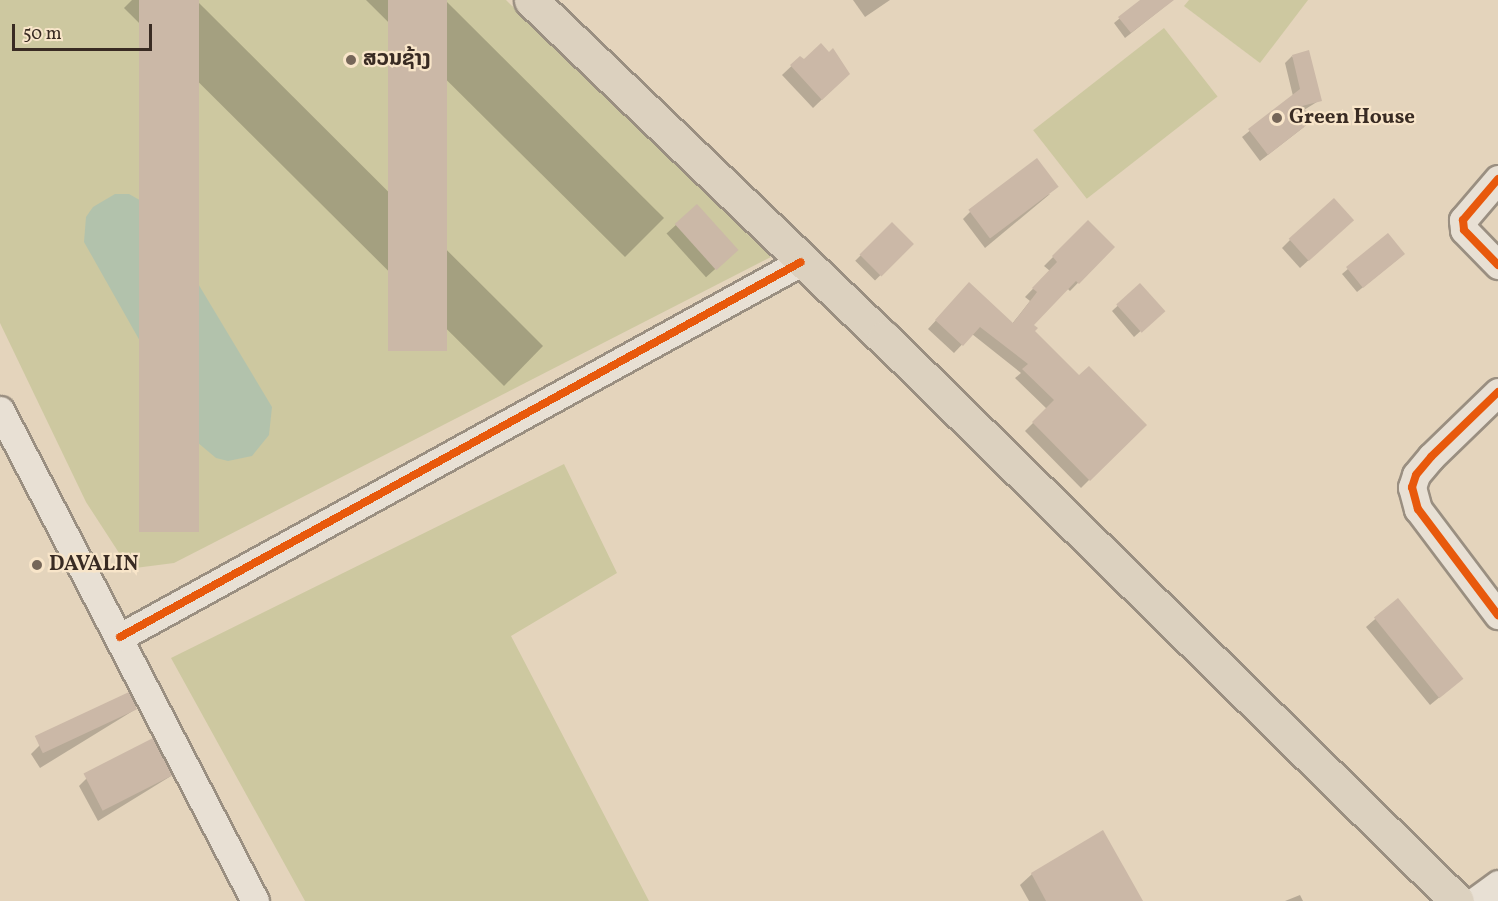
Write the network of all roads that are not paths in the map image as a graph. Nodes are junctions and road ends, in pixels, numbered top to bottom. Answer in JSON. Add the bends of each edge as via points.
{"nodes":[{"id":1,"x":531,"y":0,"type":"edge"},
{"id":2,"x":1498,"y":179,"type":"edge"},
{"id":3,"x":801,"y":262,"type":"junction"},
{"id":4,"x":1498,"y":265,"type":"edge"},
{"id":5,"x":1498,"y":392,"type":"edge"},
{"id":6,"x":0,"y":410,"type":"edge"},
{"id":7,"x":1498,"y":615,"type":"edge"},
{"id":8,"x":120,"y":637,"type":"junction"},
{"id":9,"x":1498,"y":884,"type":"edge"},
{"id":10,"x":255,"y":901,"type":"edge"},
{"id":11,"x":1457,"y":901,"type":"edge"},
{"id":12,"x":1475,"y":901,"type":"edge"}],
"edges":[{"from":1,"to":3,"type":"main road"},
{"from":2,"to":4,"type":"street","via":[[1463,220],[1464,230]]},
{"from":3,"to":8,"type":"street"},
{"from":3,"to":11,"type":"main road","via":[[884,338]]},
{"from":5,"to":7,"type":"street","via":[[1431,457],[1416,475],[1412,487],[1418,509]]},
{"from":6,"to":8,"type":"street"},
{"from":8,"to":10,"type":"street"},
{"from":9,"to":12,"type":"street"}]}
